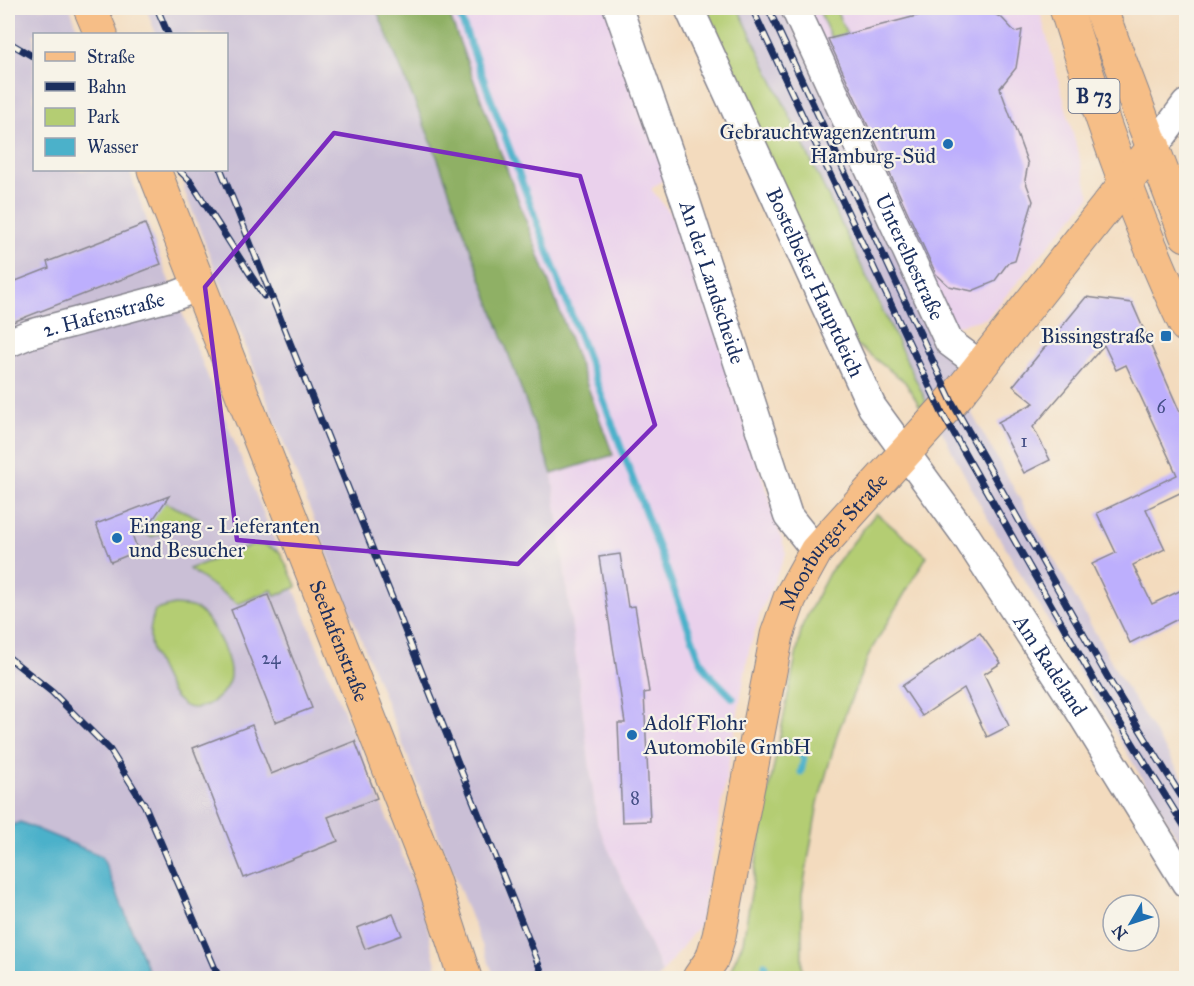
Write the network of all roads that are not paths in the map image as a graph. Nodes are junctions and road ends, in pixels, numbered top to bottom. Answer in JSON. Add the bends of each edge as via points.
{"nodes":[{"id":1,"x":90,"y":8,"type":"edge"},
{"id":2,"x":618,"y":8,"type":"edge"},
{"id":3,"x":689,"y":8,"type":"edge"},
{"id":4,"x":795,"y":8,"type":"edge"},
{"id":5,"x":1066,"y":8,"type":"edge"},
{"id":6,"x":1100,"y":8,"type":"edge"},
{"id":7,"x":101,"y":33,"type":"edge"},
{"id":8,"x":1186,"y":105,"type":"edge"},
{"id":9,"x":1154,"y":147,"type":"junction"},
{"id":10,"x":154,"y":171,"type":"edge"},
{"id":11,"x":1126,"y":183,"type":"junction"},
{"id":12,"x":1186,"y":235,"type":"edge"},
{"id":13,"x":200,"y":286,"type":"junction"},
{"id":14,"x":1186,"y":326,"type":"edge"},
{"id":15,"x":8,"y":343,"type":"edge"},
{"id":16,"x":980,"y":365,"type":"junction"},
{"id":17,"x":905,"y":453,"type":"junction"},
{"id":18,"x":816,"y":551,"type":"junction"},
{"id":19,"x":1186,"y":882,"type":"edge"},
{"id":20,"x":465,"y":978,"type":"edge"},
{"id":21,"x":699,"y":978,"type":"edge"}],
"edges":[{"from":1,"to":7,"type":"main road"},
{"from":2,"to":18,"type":"street","name":"An der Landscheide","via":[[788,516]]},
{"from":3,"to":17,"type":"street","name":"Bostelbeker Hauptdeich","via":[[872,407]]},
{"from":4,"to":16,"type":"street","name":"Unterelbestraße","via":[[949,342]]},
{"from":5,"to":11,"type":"main road","number":"B 73"},
{"from":6,"to":9,"type":"main road","number":"B 73"},
{"from":8,"to":9,"type":"street"},
{"from":9,"to":11,"type":"main road","name":"Moorburger Straße"},
{"from":9,"to":12,"type":"main road","number":"B 73"},
{"from":10,"to":13,"type":"main road","name":"Seehafenstraße"},
{"from":11,"to":14,"type":"main road","number":"B 73"},
{"from":11,"to":16,"type":"main road","name":"Moorburger Straße"},
{"from":13,"to":15,"type":"street","name":"2. Hafenstraße"},
{"from":13,"to":20,"type":"main road","name":"Seehafenstraße","via":[[433,880]]},
{"from":16,"to":17,"type":"main road","name":"Moorburger Straße"},
{"from":17,"to":18,"type":"main road","name":"Moorburger Straße"},
{"from":17,"to":19,"type":"street","name":"Am Radeland","via":[[966,536]]},
{"from":18,"to":21,"type":"main road","name":"Moorburger Straße","via":[[790,598],[777,635],[719,936],[712,958]]}]}
